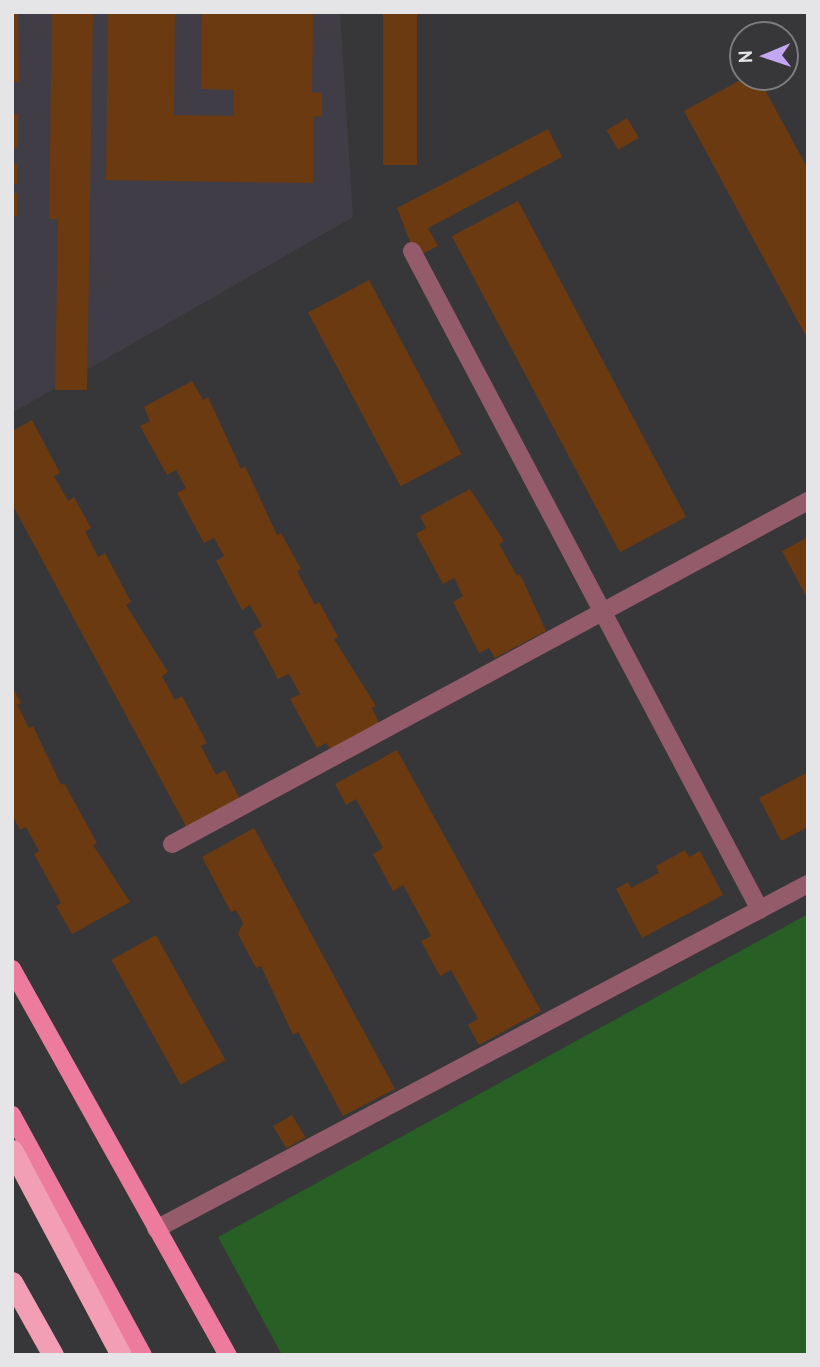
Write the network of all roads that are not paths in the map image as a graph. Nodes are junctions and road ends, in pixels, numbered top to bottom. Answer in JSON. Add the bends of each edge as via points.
{"nodes":[{"id":1,"x":412,"y":251,"type":"dead end"},
{"id":2,"x":808,"y":501,"type":"edge"},
{"id":3,"x":602,"y":613,"type":"junction"},
{"id":4,"x":172,"y":844,"type":"dead end"},
{"id":5,"x":808,"y":884,"type":"edge"},
{"id":6,"x":760,"y":911,"type":"junction"},
{"id":7,"x":12,"y":969,"type":"edge"},
{"id":8,"x":12,"y":1115,"type":"edge"},
{"id":9,"x":12,"y":1150,"type":"edge"},
{"id":10,"x":156,"y":1229,"type":"junction"},
{"id":11,"x":12,"y":1282,"type":"edge"},
{"id":12,"x":53,"y":1355,"type":"edge"},
{"id":13,"x":121,"y":1355,"type":"edge"},
{"id":14,"x":143,"y":1355,"type":"edge"},
{"id":15,"x":228,"y":1355,"type":"edge"}],
"edges":[{"from":1,"to":3,"type":"street"},
{"from":2,"to":3,"type":"street"},
{"from":3,"to":4,"type":"street"},
{"from":3,"to":6,"type":"street"},
{"from":5,"to":6,"type":"street"},
{"from":6,"to":10,"type":"street"},
{"from":7,"to":10,"type":"main road"},
{"from":8,"to":14,"type":"main road"},
{"from":9,"to":13,"type":"highway"},
{"from":10,"to":15,"type":"main road"},
{"from":11,"to":12,"type":"highway"}]}
